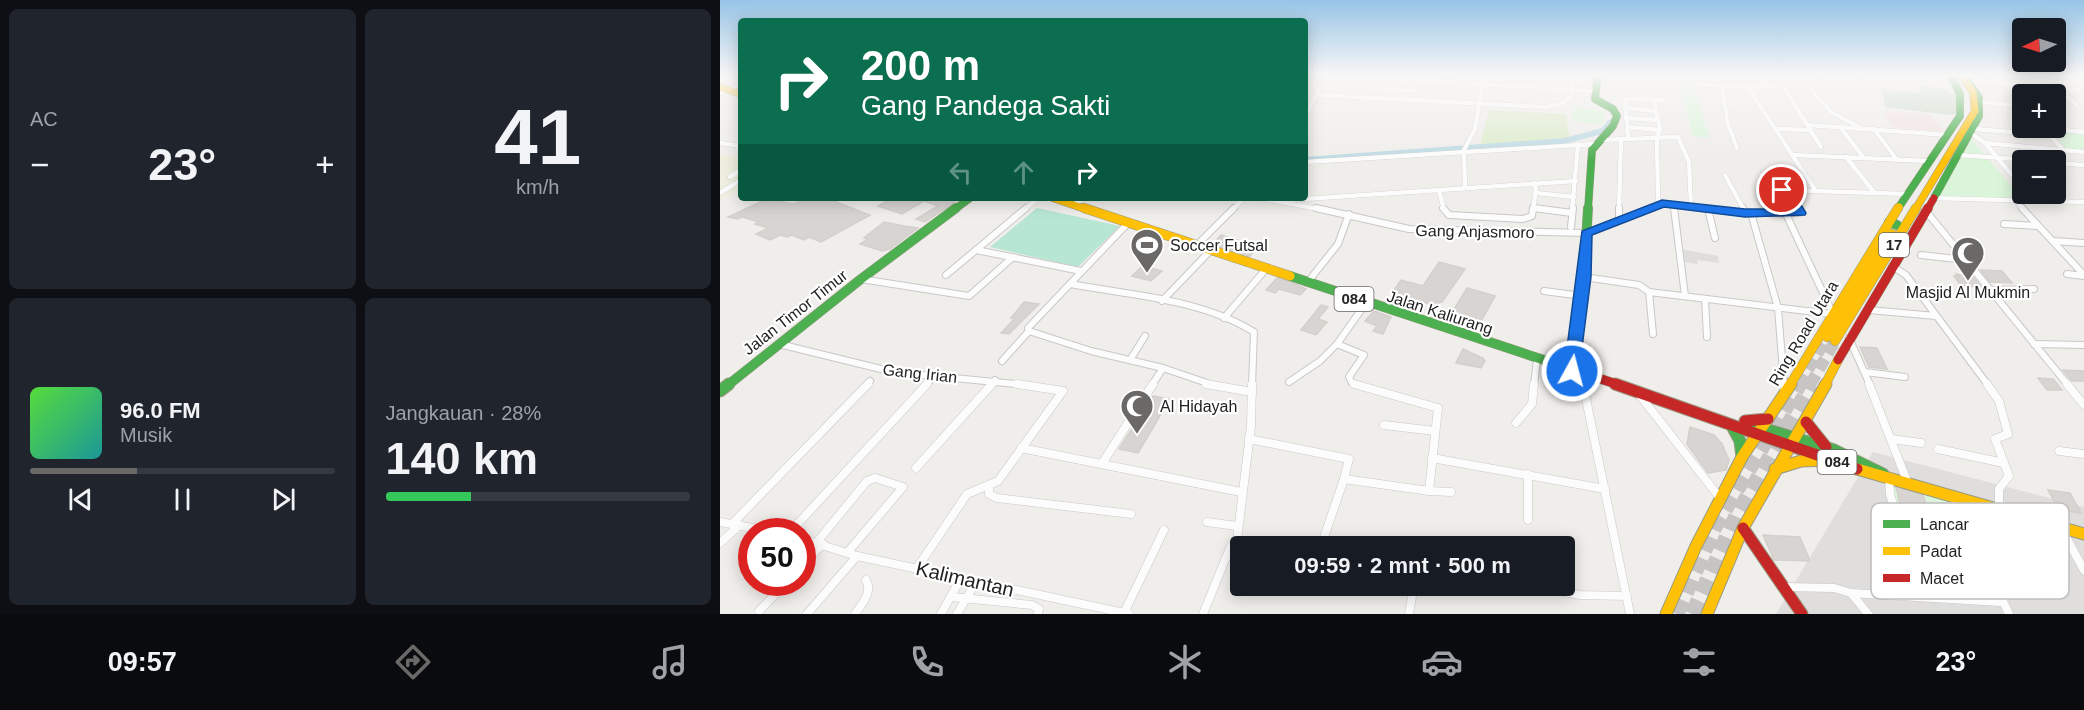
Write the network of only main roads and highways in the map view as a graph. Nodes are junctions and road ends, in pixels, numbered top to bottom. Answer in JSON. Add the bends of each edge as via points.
{"nodes":[{"id":1,"x":1603,"y":104,"type":"edge"},
{"id":2,"x":1962,"y":104,"type":"edge"},
{"id":3,"x":1968,"y":104,"type":"edge"},
{"id":4,"x":1974,"y":104,"type":"edge"},
{"id":5,"x":1980,"y":104,"type":"edge"},
{"id":6,"x":1957,"y":151,"type":"junction"},
{"id":7,"x":966,"y":201,"type":"edge"},
{"id":8,"x":1062,"y":201,"type":"edge"},
{"id":9,"x":1893,"y":224,"type":"junction"},
{"id":10,"x":1576,"y":373,"type":"junction"},
{"id":11,"x":720,"y":391,"type":"edge"},
{"id":12,"x":1768,"y":419,"type":"junction"},
{"id":13,"x":1806,"y":422,"type":"junction"},
{"id":14,"x":1736,"y":424,"type":"junction"},
{"id":15,"x":1759,"y":431,"type":"junction"},
{"id":16,"x":1792,"y":443,"type":"junction"},
{"id":17,"x":1829,"y":455,"type":"junction"},
{"id":18,"x":1742,"y":457,"type":"junction"},
{"id":19,"x":1775,"y":469,"type":"junction"},
{"id":20,"x":1977,"y":503,"type":"edge"},
{"id":21,"x":1743,"y":528,"type":"junction"},
{"id":22,"x":2069,"y":530,"type":"edge"},
{"id":23,"x":2084,"y":534,"type":"edge"},
{"id":24,"x":1666,"y":614,"type":"edge"},
{"id":25,"x":1707,"y":614,"type":"edge"},
{"id":26,"x":1802,"y":614,"type":"edge"}],
"edges":[{"from":1,"to":10,"type":"main road","via":[[1617,116],[1615,125],[1595,142]]},
{"from":2,"to":9,"type":"main road","name":"Ring Road Utara","via":[[1960,116],[1928,161]]},
{"from":3,"to":9,"type":"main road","number":"17","via":[[1963,121]]},
{"from":4,"to":6,"type":"main road","number":"17","via":[[1975,111]]},
{"from":5,"to":6,"type":"main road","via":[[1973,131]]},
{"from":6,"to":9,"type":"main road","number":"17","via":[[1831,339]]},
{"from":6,"to":13,"type":"main road","via":[[1869,310],[1849,338]]},
{"from":7,"to":11,"type":"main road","name":"Jalan Timor Timur"},
{"from":8,"to":10,"type":"main road","name":"Jalan Kaliurang","number":"084"},
{"from":9,"to":12,"type":"main road","name":"Ring Road Utara","via":[[1832,313]]},
{"from":10,"to":14,"type":"main road","name":"Jalan Kaliurang","number":"084"},
{"from":12,"to":14,"type":"main road"},
{"from":12,"to":15,"type":"main road","name":"Ring Road Utara"},
{"from":13,"to":16,"type":"main road"},
{"from":13,"to":17,"type":"main road"},
{"from":14,"to":15,"type":"main road","name":"Jalan Kaliurang","number":"084"},
{"from":14,"to":18,"type":"main road"},
{"from":15,"to":16,"type":"main road","name":"Jalan Kaliurang","number":"084"},
{"from":15,"to":18,"type":"main road","name":"Ring Road Utara"},
{"from":16,"to":17,"type":"main road","name":"Jalan Kaliurang","number":"084"},
{"from":16,"to":19,"type":"main road"},
{"from":17,"to":19,"type":"main road"},
{"from":17,"to":20,"type":"main road","name":"Jalan Kaliurang","number":"084","via":[[1871,474]]},
{"from":18,"to":24,"type":"main road","name":"Ring Road Utara"},
{"from":19,"to":21,"type":"main road"},
{"from":21,"to":25,"type":"main road"},
{"from":21,"to":26,"type":"main road"},
{"from":22,"to":23,"type":"main road","name":"Jalan Kaliurang","number":"084"}]}
